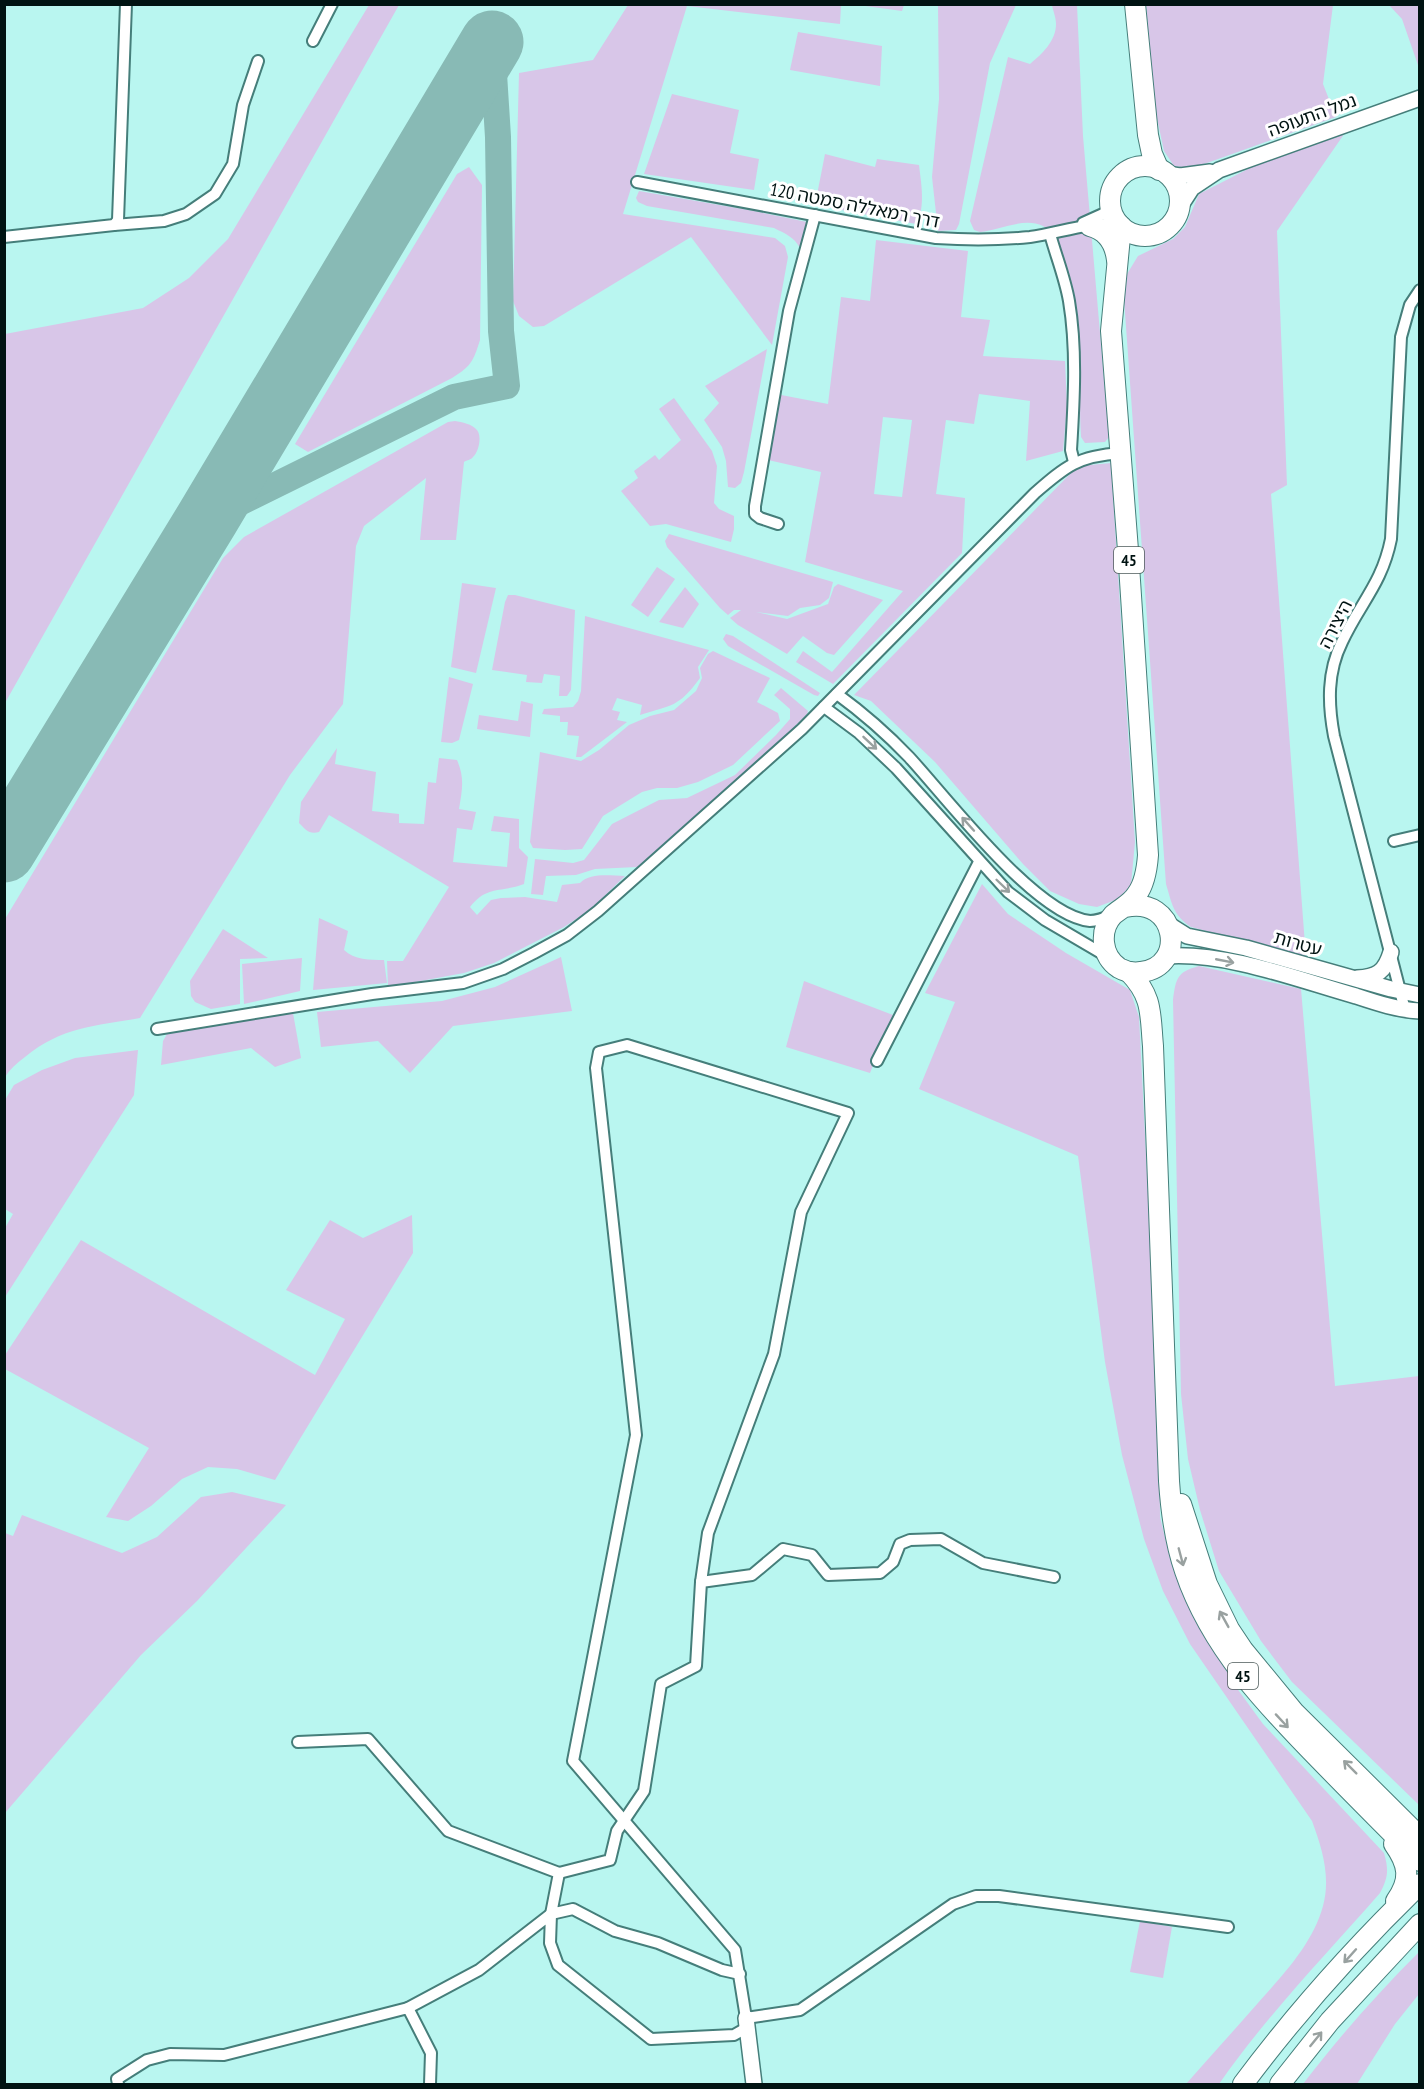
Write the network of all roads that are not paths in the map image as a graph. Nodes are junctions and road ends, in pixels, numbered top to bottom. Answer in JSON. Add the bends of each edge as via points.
{"nodes":[{"id":1,"x":126,"y":4,"type":"edge"},
{"id":2,"x":332,"y":4,"type":"edge"},
{"id":3,"x":1127,"y":4,"type":"edge"},
{"id":4,"x":1135,"y":4,"type":"edge"},
{"id":5,"x":313,"y":41,"type":"dead end"},
{"id":6,"x":258,"y":61,"type":"dead end"},
{"id":7,"x":1419,"y":98,"type":"edge"},
{"id":8,"x":1132,"y":169,"type":"junction"},
{"id":9,"x":1219,"y":170,"type":"junction"},
{"id":10,"x":1163,"y":172,"type":"junction"},
{"id":11,"x":637,"y":182,"type":"dead end"},
{"id":12,"x":1179,"y":208,"type":"junction"},
{"id":13,"x":815,"y":215,"type":"junction"},
{"id":14,"x":1117,"y":219,"type":"junction"},
{"id":15,"x":114,"y":225,"type":"junction"},
{"id":16,"x":1090,"y":225,"type":"junction"},
{"id":17,"x":1069,"y":229,"type":"junction"},
{"id":18,"x":1050,"y":234,"type":"junction"},
{"id":19,"x":1141,"y":236,"type":"junction"},
{"id":20,"x":4,"y":237,"type":"edge"},
{"id":21,"x":1118,"y":265,"type":"junction"},
{"id":22,"x":1419,"y":290,"type":"edge"},
{"id":23,"x":1121,"y":453,"type":"junction"},
{"id":24,"x":1074,"y":462,"type":"junction"},
{"id":25,"x":778,"y":524,"type":"dead end"},
{"id":26,"x":837,"y":694,"type":"junction"},
{"id":27,"x":824,"y":707,"type":"junction"},
{"id":28,"x":1419,"y":834,"type":"edge"},
{"id":29,"x":1148,"y":838,"type":"junction"},
{"id":30,"x":1394,"y":841,"type":"dead end"},
{"id":31,"x":979,"y":862,"type":"junction"},
{"id":32,"x":1120,"y":910,"type":"junction"},
{"id":33,"x":1164,"y":919,"type":"junction"},
{"id":34,"x":1390,"y":952,"type":"junction"},
{"id":35,"x":1110,"y":959,"type":"junction"},
{"id":36,"x":1165,"y":959,"type":"junction"},
{"id":37,"x":1129,"y":972,"type":"junction"},
{"id":38,"x":1351,"y":978,"type":"junction"},
{"id":39,"x":1401,"y":992,"type":"junction"},
{"id":40,"x":1419,"y":995,"type":"edge"},
{"id":41,"x":1412,"y":1011,"type":"edge"},
{"id":42,"x":157,"y":1029,"type":"dead end"},
{"id":43,"x":1153,"y":1046,"type":"junction"},
{"id":44,"x":878,"y":1061,"type":"dead end"},
{"id":45,"x":1054,"y":1577,"type":"dead end"},
{"id":46,"x":701,"y":1582,"type":"junction"},
{"id":47,"x":298,"y":1742,"type":"dead end"},
{"id":48,"x":1382,"y":1812,"type":"junction"},
{"id":49,"x":624,"y":1819,"type":"junction"},
{"id":50,"x":1419,"y":1826,"type":"edge"},
{"id":51,"x":1419,"y":1837,"type":"edge"},
{"id":52,"x":1419,"y":1861,"type":"edge"},
{"id":53,"x":559,"y":1873,"type":"junction"},
{"id":54,"x":1419,"y":1884,"type":"edge"},
{"id":55,"x":551,"y":1914,"type":"junction"},
{"id":56,"x":1381,"y":1922,"type":"junction"},
{"id":57,"x":1419,"y":1924,"type":"edge"},
{"id":58,"x":1228,"y":1927,"type":"dead end"},
{"id":59,"x":740,"y":1974,"type":"junction"},
{"id":60,"x":408,"y":2008,"type":"junction"},
{"id":61,"x":747,"y":2023,"type":"junction"},
{"id":62,"x":118,"y":2085,"type":"edge"},
{"id":63,"x":430,"y":2085,"type":"edge"},
{"id":64,"x":754,"y":2085,"type":"edge"},
{"id":65,"x":1243,"y":2085,"type":"edge"},
{"id":66,"x":1280,"y":2085,"type":"edge"}],
"edges":[{"from":1,"to":15,"type":"street","via":[[119,211]]},
{"from":2,"to":5,"type":"street"},
{"from":3,"to":8,"type":"highway","number":"45","via":[[1139,136]]},
{"from":4,"to":10,"type":"highway","via":[[1148,135],[1152,154]]},
{"from":6,"to":15,"type":"street","via":[[243,105],[233,164],[215,194],[186,214],[164,221]]},
{"from":7,"to":9,"type":"street","name":"נמל התעופה"},
{"from":8,"to":10,"type":"highway","via":[[1145,167]]},
{"from":8,"to":14,"type":"highway","number":"45","via":[[1121,176],[1111,194]]},
{"from":9,"to":10,"type":"street","name":"נמל התעופה","via":[[1197,174]]},
{"from":9,"to":12,"type":"street","name":"נמל התעופה","via":[[1192,188]]},
{"from":10,"to":12,"type":"highway","via":[[1178,190]]},
{"from":11,"to":13,"type":"street","name":"דרך רמאללה סמטה 120"},
{"from":12,"to":19,"type":"highway","via":[[1166,230]]},
{"from":13,"to":18,"type":"street","name":"דרך רמאללה סמטה 120","via":[[936,238],[975,240]]},
{"from":13,"to":25,"type":"street","via":[[785,331],[755,506],[755,514],[760,518]]},
{"from":14,"to":16,"type":"street","name":"דרך רמאללה סמטה 120"},
{"from":14,"to":17,"type":"street","name":"דרך רמאללה סמטה 120","via":[[1098,216]]},
{"from":14,"to":19,"type":"highway","via":[[1128,232]]},
{"from":14,"to":21,"type":"highway","number":"45"},
{"from":15,"to":20,"type":"street"},
{"from":16,"to":17,"type":"street","name":"דרך רמאללה סמטה 120"},
{"from":16,"to":21,"type":"highway","via":[[1108,237],[1116,250]]},
{"from":17,"to":18,"type":"street","name":"דרך רמאללה סמטה 120"},
{"from":18,"to":24,"type":"street","via":[[1072,322]]},
{"from":19,"to":21,"type":"highway","number":"45"},
{"from":21,"to":23,"type":"highway","number":"45","via":[[1110,331]]},
{"from":22,"to":34,"type":"street","name":"היצירה","via":[[1401,337],[1391,538],[1373,589],[1341,642],[1329,703]]},
{"from":23,"to":24,"type":"street"},
{"from":23,"to":29,"type":"highway","number":"45"},
{"from":24,"to":26,"type":"street","via":[[1035,493]]},
{"from":26,"to":27,"type":"street"},
{"from":32,"to":26,"type":"street","one_way":true,"via":[[1092,921],[1082,919],[1035,892],[896,744]]},
{"from":27,"to":31,"type":"street","one_way":true,"via":[[896,768]]},
{"from":27,"to":42,"type":"street","via":[[598,911],[567,935],[503,969],[463,983]]},
{"from":28,"to":30,"type":"street"},
{"from":29,"to":32,"type":"highway","number":"45","via":[[1143,883],[1134,899]]},
{"from":29,"to":33,"type":"highway","number":"45","via":[[1153,883]]},
{"from":31,"to":35,"type":"street","one_way":true,"via":[[1024,906]]},
{"from":31,"to":44,"type":"street"},
{"from":32,"to":33,"type":"highway","via":[[1144,906]]},
{"from":32,"to":35,"type":"highway","number":"45","via":[[1108,921],[1104,940]]},
{"from":33,"to":36,"type":"highway","number":"45","via":[[1171,940]]},
{"from":33,"to":38,"type":"street","name":"עטרות","via":[[1187,936],[1246,948]]},
{"from":34,"to":38,"type":"street","via":[[1388,963],[1376,975]]},
{"from":34,"to":39,"type":"street","name":"היצירה"},
{"from":35,"to":37,"type":"highway","number":"45"},
{"from":36,"to":37,"type":"highway","via":[[1148,971]]},
{"from":36,"to":41,"type":"street","name":"עטרות","one_way":true,"via":[[1200,957],[1242,964]]},
{"from":36,"to":43,"type":"highway","number":"45"},
{"from":37,"to":43,"type":"highway","number":"45","via":[[1148,1001]]},
{"from":38,"to":39,"type":"street","name":"עטרות"},
{"from":39,"to":40,"type":"street","name":"עטרות"},
{"from":39,"to":41,"type":"street","name":"היצירה"},
{"from":43,"to":48,"type":"highway","number":"45","via":[[1171,1509],[1184,1571],[1230,1659],[1264,1701]]},
{"from":45,"to":46,"type":"street","via":[[983,1563],[941,1539],[900,1544],[893,1562],[880,1573],[828,1575],[812,1555],[783,1550],[752,1575]]},
{"from":46,"to":49,"type":"street","via":[[696,1666],[661,1684],[644,1791]]},
{"from":46,"to":49,"type":"street","via":[[708,1533],[774,1354],[801,1212],[848,1113],[627,1045],[599,1052],[596,1068],[636,1435],[573,1761]]},
{"from":47,"to":53,"type":"street","via":[[368,1739],[448,1832]]},
{"from":48,"to":50,"type":"highway"},
{"from":48,"to":51,"type":"highway","number":"45"},
{"from":48,"to":52,"type":"highway","number":"45"},
{"from":48,"to":56,"type":"highway","via":[[1407,1872],[1403,1891]]},
{"from":49,"to":53,"type":"street","via":[[610,1860]]},
{"from":49,"to":59,"type":"street","via":[[735,1950]]},
{"from":53,"to":55,"type":"street"},
{"from":54,"to":56,"type":"highway"},
{"from":55,"to":59,"type":"street","via":[[573,1910],[615,1931]]},
{"from":55,"to":60,"type":"street","via":[[479,1970]]},
{"from":55,"to":61,"type":"street","via":[[550,1943],[558,1965],[651,2039],[734,2035]]},
{"from":56,"to":65,"type":"highway","one_way":true,"via":[[1285,2030]]},
{"from":66,"to":57,"type":"highway","one_way":true,"via":[[1330,2021]]},
{"from":58,"to":61,"type":"street","via":[[976,1896],[953,1905],[800,2010]]},
{"from":59,"to":61,"type":"street"},
{"from":60,"to":62,"type":"street","via":[[224,2055],[170,2054],[147,2060],[117,2079]]},
{"from":60,"to":63,"type":"street","via":[[431,2054]]},
{"from":61,"to":64,"type":"street"}]}
